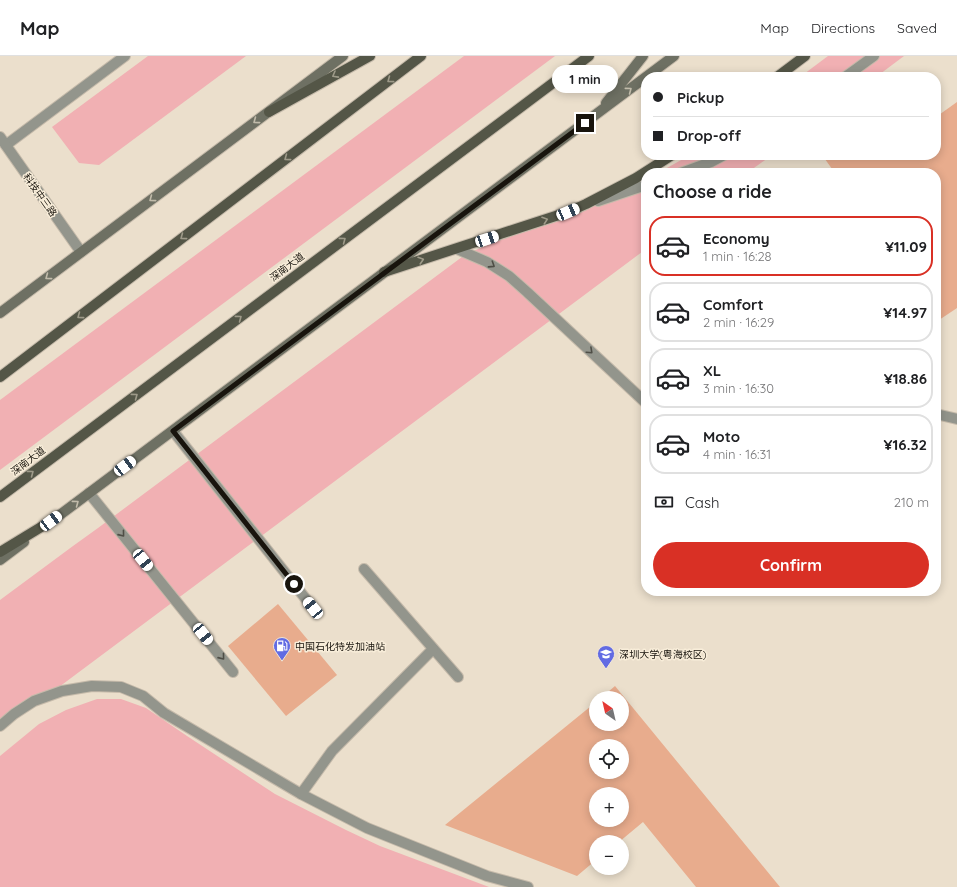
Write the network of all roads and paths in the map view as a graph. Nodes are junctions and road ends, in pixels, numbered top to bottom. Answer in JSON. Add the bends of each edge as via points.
{"nodes":[{"id":1,"x":125,"y":56,"type":"edge"},
{"id":2,"x":343,"y":56,"type":"edge"},
{"id":3,"x":370,"y":56,"type":"edge"},
{"id":4,"x":421,"y":56,"type":"edge"},
{"id":5,"x":589,"y":56,"type":"edge"},
{"id":6,"x":643,"y":56,"type":"edge"},
{"id":7,"x":674,"y":56,"type":"edge"},
{"id":8,"x":805,"y":56,"type":"edge"},
{"id":9,"x":874,"y":56,"type":"edge"},
{"id":10,"x":653,"y":72,"type":"edge"},
{"id":11,"x":784,"y":72,"type":"edge"},
{"id":12,"x":852,"y":72,"type":"edge"},
{"id":13,"x":641,"y":81,"type":"edge"},
{"id":14,"x":269,"y":112,"type":"junction"},
{"id":15,"x":597,"y":114,"type":"junction"},
{"id":16,"x":3,"y":141,"type":"edge"},
{"id":17,"x":664,"y":160,"type":"edge"},
{"id":18,"x":715,"y":160,"type":"edge"},
{"id":19,"x":652,"y":168,"type":"edge"},
{"id":20,"x":695,"y":168,"type":"edge"},
{"id":21,"x":641,"y":175,"type":"edge"},
{"id":22,"x":641,"y":187,"type":"edge"},
{"id":23,"x":568,"y":212,"type":"junction"},
{"id":24,"x":457,"y":249,"type":"junction"},
{"id":25,"x":81,"y":252,"type":"junction"},
{"id":26,"x":384,"y":272,"type":"junction"},
{"id":27,"x":0,"y":313,"type":"edge"},
{"id":28,"x":0,"y":377,"type":"edge"},
{"id":29,"x":641,"y":398,"type":"edge"},
{"id":30,"x":941,"y":415,"type":"edge"},
{"id":31,"x":957,"y":419,"type":"edge"},
{"id":32,"x":173,"y":431,"type":"junction"},
{"id":33,"x":89,"y":493,"type":"junction"},
{"id":34,"x":0,"y":497,"type":"edge"},
{"id":35,"x":51,"y":521,"type":"junction"},
{"id":36,"x":0,"y":552,"type":"edge"},
{"id":37,"x":0,"y":560,"type":"edge"},
{"id":38,"x":364,"y":569,"type":"dead end"},
{"id":39,"x":313,"y":608,"type":"dead end"},
{"id":40,"x":433,"y":649,"type":"junction"},
{"id":41,"x":234,"y":672,"type":"dead end"},
{"id":42,"x":458,"y":677,"type":"dead end"},
{"id":43,"x":0,"y":726,"type":"edge"},
{"id":44,"x":301,"y":794,"type":"junction"},
{"id":45,"x":528,"y":887,"type":"edge"}],
"edges":[{"from":1,"to":16,"type":"street"},
{"from":2,"to":14,"type":"main road"},
{"from":3,"to":14,"type":"main road","one_way":true},
{"from":4,"to":28,"type":"main road","one_way":true},
{"from":34,"to":5,"type":"main road","name":"深南大道","one_way":true},
{"from":6,"to":15,"type":"main road"},
{"from":10,"to":7,"type":"main road","one_way":true},
{"from":8,"to":11,"type":"main road"},
{"from":9,"to":12,"type":"street"},
{"from":15,"to":13,"type":"main road","one_way":true},
{"from":14,"to":25,"type":"main road","one_way":true},
{"from":15,"to":26,"type":"main road"},
{"from":16,"to":25,"type":"street","name":"科技中三路"},
{"from":17,"to":19,"type":"main road"},
{"from":18,"to":20,"type":"street"},
{"from":21,"to":23,"type":"main road"},
{"from":22,"to":23,"type":"street"},
{"from":24,"to":23,"type":"main road","one_way":true},
{"from":26,"to":24,"type":"main road","one_way":true},
{"from":24,"to":29,"type":"street","one_way":true,"via":[[487,262],[509,276]]},
{"from":25,"to":27,"type":"main road","one_way":true},
{"from":26,"to":32,"type":"main road"},
{"from":30,"to":31,"type":"street"},
{"from":32,"to":33,"type":"main road"},
{"from":32,"to":39,"type":"street"},
{"from":35,"to":33,"type":"main road","one_way":true},
{"from":33,"to":41,"type":"street","one_way":true},
{"from":35,"to":36,"type":"main road"},
{"from":35,"to":37,"type":"main road"},
{"from":38,"to":40,"type":"street"},
{"from":40,"to":42,"type":"street"},
{"from":40,"to":44,"type":"street","via":[[332,751]]},
{"from":43,"to":44,"type":"street","via":[[34,701],[62,691],[92,686],[121,687],[143,696],[164,713]]},
{"from":44,"to":45,"type":"street","via":[[375,831],[487,876]]}]}
